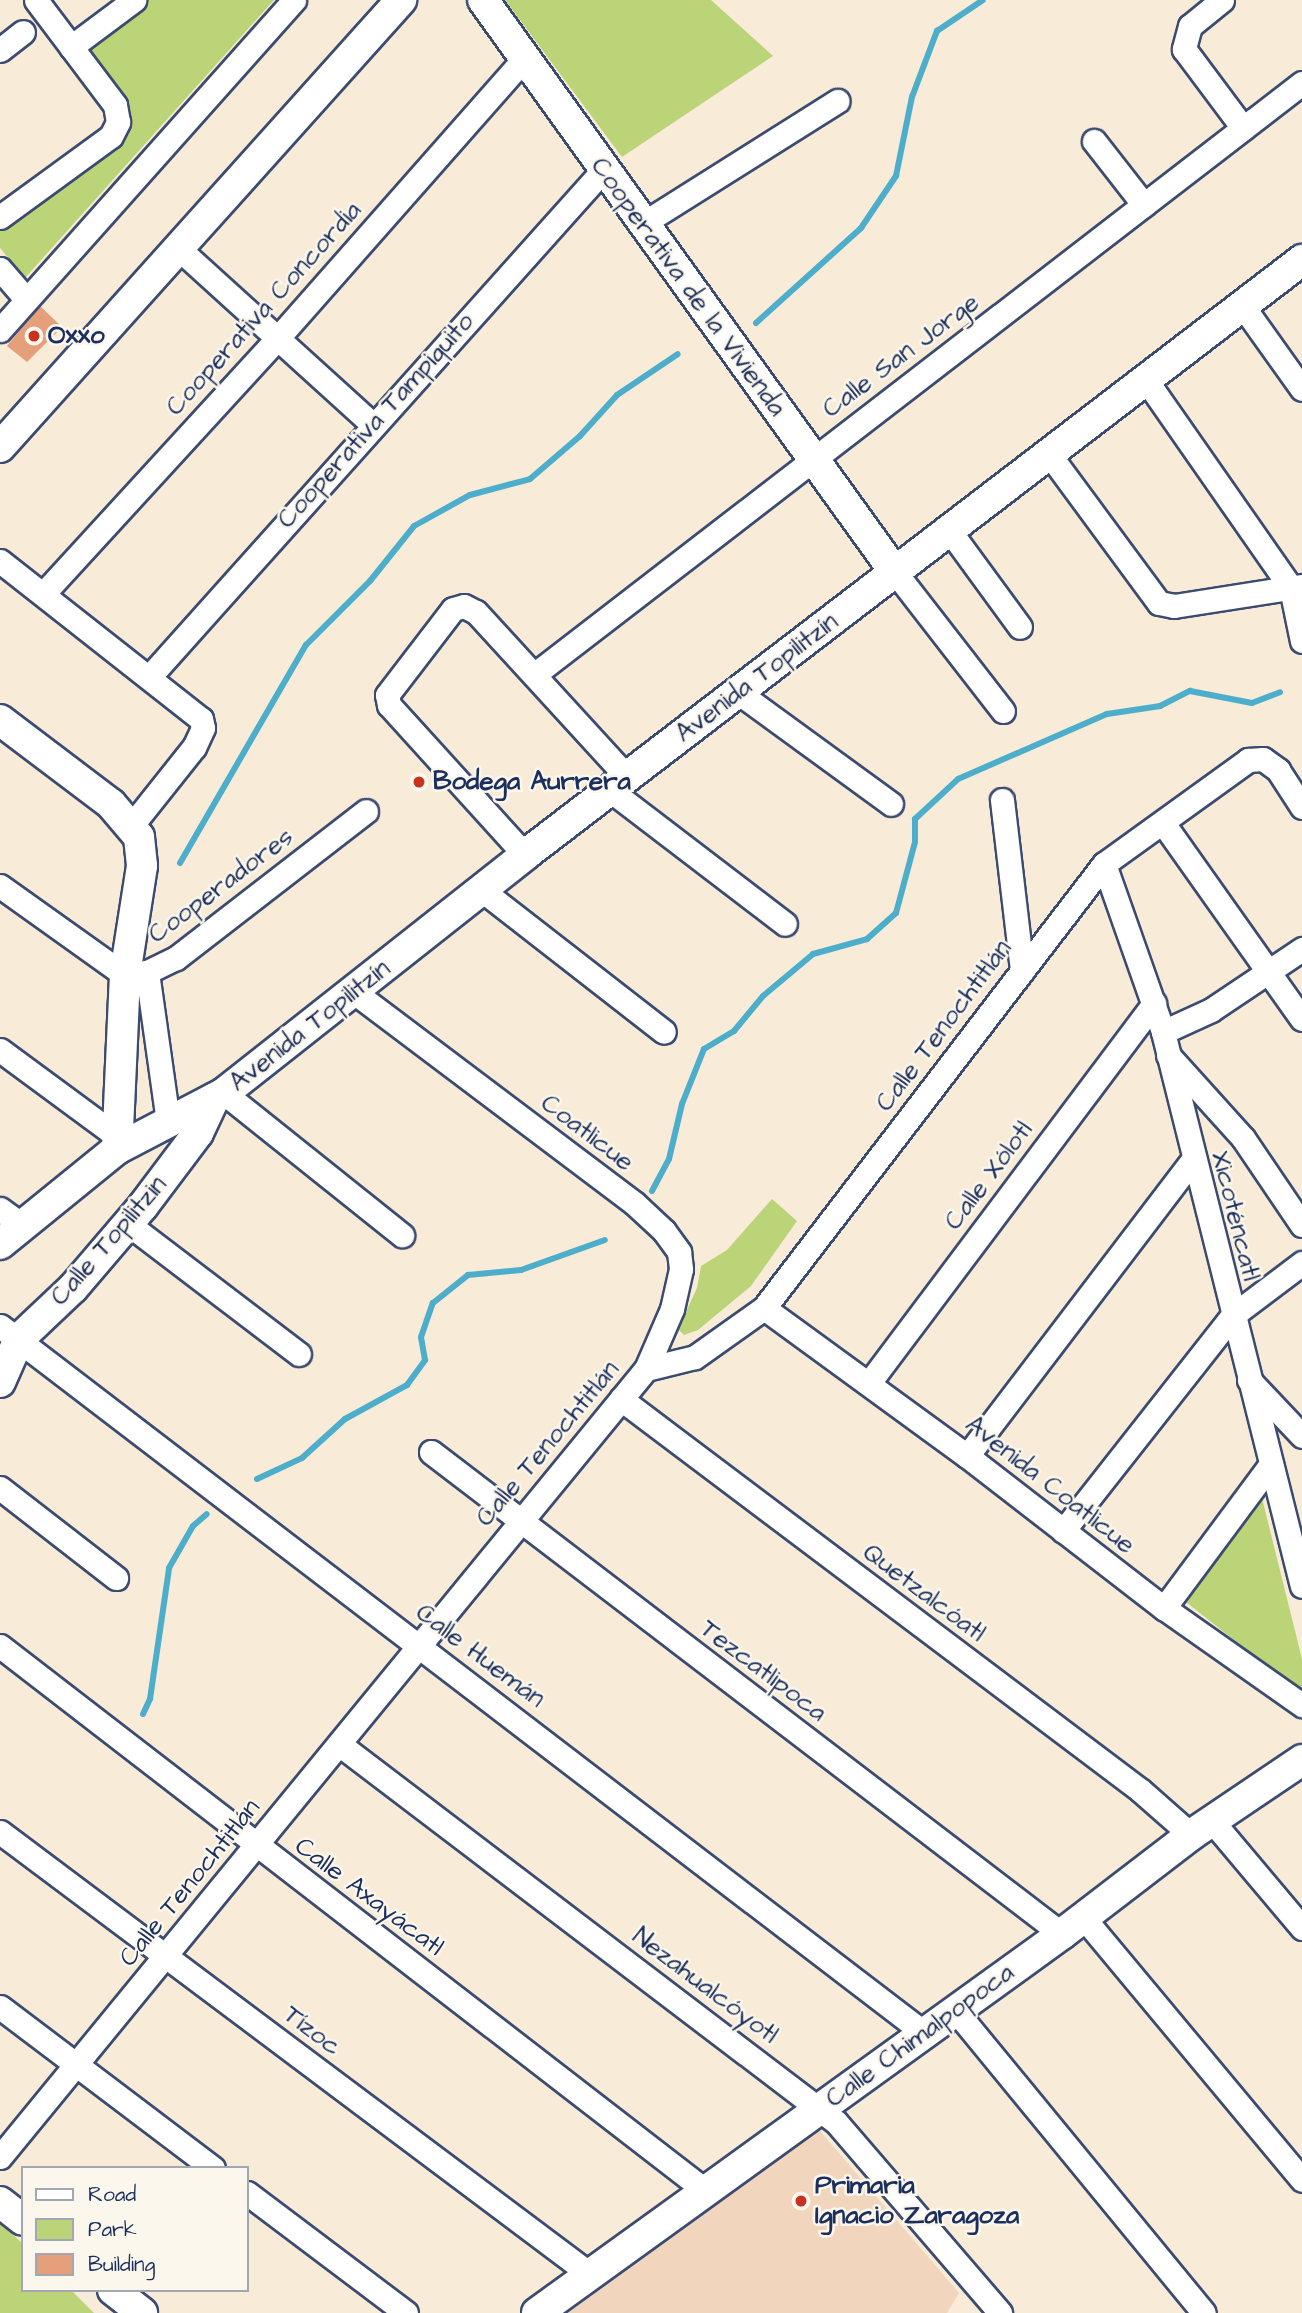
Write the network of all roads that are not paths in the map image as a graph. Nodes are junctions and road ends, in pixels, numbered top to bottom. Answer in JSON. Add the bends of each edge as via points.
{"nodes":[{"id":1,"x":36,"y":0,"type":"edge"},
{"id":2,"x":134,"y":0,"type":"edge"},
{"id":3,"x":294,"y":0,"type":"edge"},
{"id":4,"x":401,"y":0,"type":"edge"},
{"id":5,"x":483,"y":0,"type":"edge"},
{"id":6,"x":1222,"y":0,"type":"edge"},
{"id":7,"x":23,"y":32,"type":"dead end"},
{"id":8,"x":71,"y":47,"type":"junction"},
{"id":9,"x":0,"y":50,"type":"edge"},
{"id":10,"x":523,"y":60,"type":"junction"},
{"id":11,"x":1302,"y":83,"type":"edge"},
{"id":12,"x":837,"y":101,"type":"dead end"},
{"id":13,"x":1243,"y":128,"type":"junction"},
{"id":14,"x":1094,"y":141,"type":"dead end"},
{"id":15,"x":604,"y":169,"type":"junction"},
{"id":16,"x":1144,"y":205,"type":"junction"},
{"id":17,"x":0,"y":217,"type":"edge"},
{"id":18,"x":642,"y":225,"type":"junction"},
{"id":19,"x":178,"y":248,"type":"junction"},
{"id":20,"x":1302,"y":260,"type":"edge"},
{"id":21,"x":0,"y":269,"type":"edge"},
{"id":22,"x":26,"y":298,"type":"junction"},
{"id":23,"x":1242,"y":306,"type":"junction"},
{"id":24,"x":0,"y":330,"type":"edge"},
{"id":25,"x":276,"y":340,"type":"junction"},
{"id":26,"x":1146,"y":380,"type":"junction"},
{"id":27,"x":1302,"y":389,"type":"edge"},
{"id":28,"x":372,"y":424,"type":"junction"},
{"id":29,"x":0,"y":447,"type":"edge"},
{"id":30,"x":1049,"y":454,"type":"junction"},
{"id":31,"x":811,"y":460,"type":"junction"},
{"id":32,"x":949,"y":530,"type":"junction"},
{"id":33,"x":0,"y":561,"type":"edge"},
{"id":34,"x":894,"y":572,"type":"junction"},
{"id":35,"x":1296,"y":587,"type":"edge"},
{"id":36,"x":43,"y":594,"type":"junction"},
{"id":37,"x":1020,"y":627,"type":"dead end"},
{"id":38,"x":1302,"y":641,"type":"edge"},
{"id":39,"x":535,"y":674,"type":"junction"},
{"id":40,"x":151,"y":675,"type":"junction"},
{"id":41,"x":740,"y":693,"type":"junction"},
{"id":42,"x":1003,"y":711,"type":"dead end"},
{"id":43,"x":0,"y":720,"type":"edge"},
{"id":44,"x":619,"y":783,"type":"junction"},
{"id":45,"x":1002,"y":800,"type":"dead end"},
{"id":46,"x":891,"y":804,"type":"dead end"},
{"id":47,"x":1301,"y":804,"type":"edge"},
{"id":48,"x":366,"y":811,"type":"dead end"},
{"id":49,"x":1163,"y":823,"type":"junction"},
{"id":50,"x":132,"y":825,"type":"junction"},
{"id":51,"x":525,"y":855,"type":"junction"},
{"id":52,"x":1104,"y":864,"type":"junction"},
{"id":53,"x":0,"y":886,"type":"edge"},
{"id":54,"x":483,"y":891,"type":"junction"},
{"id":55,"x":785,"y":924,"type":"dead end"},
{"id":56,"x":1302,"y":949,"type":"edge"},
{"id":57,"x":1022,"y":971,"type":"junction"},
{"id":58,"x":136,"y":973,"type":"junction"},
{"id":59,"x":1268,"y":973,"type":"junction"},
{"id":60,"x":354,"y":992,"type":"junction"},
{"id":61,"x":1154,"y":1003,"type":"junction"},
{"id":62,"x":1302,"y":1019,"type":"edge"},
{"id":63,"x":664,"y":1032,"type":"dead end"},
{"id":64,"x":1163,"y":1032,"type":"junction"},
{"id":65,"x":0,"y":1050,"type":"edge"},
{"id":66,"x":1168,"y":1055,"type":"junction"},
{"id":67,"x":219,"y":1095,"type":"junction"},
{"id":68,"x":168,"y":1121,"type":"junction"},
{"id":69,"x":116,"y":1142,"type":"junction"},
{"id":70,"x":1192,"y":1161,"type":"junction"},
{"id":71,"x":127,"y":1223,"type":"junction"},
{"id":72,"x":1302,"y":1225,"type":"edge"},
{"id":73,"x":7,"y":1226,"type":"edge"},
{"id":74,"x":402,"y":1235,"type":"dead end"},
{"id":75,"x":1302,"y":1263,"type":"edge"},
{"id":76,"x":764,"y":1308,"type":"junction"},
{"id":77,"x":1232,"y":1316,"type":"junction"},
{"id":78,"x":9,"y":1332,"type":"edge"},
{"id":79,"x":299,"y":1354,"type":"dead end"},
{"id":80,"x":646,"y":1369,"type":"junction"},
{"id":81,"x":1248,"y":1379,"type":"junction"},
{"id":82,"x":0,"y":1381,"type":"edge"},
{"id":83,"x":869,"y":1383,"type":"junction"},
{"id":84,"x":621,"y":1399,"type":"junction"},
{"id":85,"x":1302,"y":1436,"type":"edge"},
{"id":86,"x":431,"y":1452,"type":"dead end"},
{"id":87,"x":967,"y":1456,"type":"junction"},
{"id":88,"x":1271,"y":1464,"type":"junction"},
{"id":89,"x":0,"y":1488,"type":"edge"},
{"id":90,"x":520,"y":1521,"type":"junction"},
{"id":91,"x":1063,"y":1531,"type":"junction"},
{"id":92,"x":116,"y":1578,"type":"dead end"},
{"id":93,"x":1302,"y":1586,"type":"edge"},
{"id":94,"x":1164,"y":1608,"type":"junction"},
{"id":95,"x":420,"y":1645,"type":"junction"},
{"id":96,"x":0,"y":1646,"type":"edge"},
{"id":97,"x":1302,"y":1705,"type":"edge"},
{"id":98,"x":339,"y":1744,"type":"junction"},
{"id":99,"x":1302,"y":1760,"type":"edge"},
{"id":100,"x":1201,"y":1828,"type":"junction"},
{"id":101,"x":0,"y":1832,"type":"edge"},
{"id":102,"x":258,"y":1846,"type":"junction"},
{"id":103,"x":1072,"y":1925,"type":"junction"},
{"id":104,"x":1302,"y":1928,"type":"edge"},
{"id":105,"x":167,"y":1957,"type":"junction"},
{"id":106,"x":0,"y":2007,"type":"edge"},
{"id":107,"x":955,"y":2010,"type":"junction"},
{"id":108,"x":924,"y":2033,"type":"junction"},
{"id":109,"x":75,"y":2064,"type":"junction"},
{"id":110,"x":820,"y":2108,"type":"junction"},
{"id":111,"x":0,"y":2157,"type":"edge"},
{"id":112,"x":210,"y":2166,"type":"edge"},
{"id":113,"x":1302,"y":2180,"type":"edge"},
{"id":114,"x":706,"y":2190,"type":"junction"},
{"id":115,"x":248,"y":2194,"type":"edge"},
{"id":116,"x":0,"y":2202,"type":"edge"},
{"id":117,"x":21,"y":2218,"type":"edge"},
{"id":118,"x":591,"y":2275,"type":"junction"},
{"id":119,"x":116,"y":2292,"type":"edge"},
{"id":120,"x":142,"y":2313,"type":"edge"},
{"id":121,"x":406,"y":2313,"type":"edge"},
{"id":122,"x":537,"y":2313,"type":"edge"},
{"id":123,"x":1000,"y":2313,"type":"edge"},
{"id":124,"x":1204,"y":2313,"type":"edge"}],
"edges":[{"from":1,"to":8,"type":"street"},
{"from":2,"to":8,"type":"street"},
{"from":3,"to":22,"type":"street"},
{"from":4,"to":19,"type":"street"},
{"from":5,"to":10,"type":"street","name":"Cooperativa de la Vivienda"},
{"from":6,"to":13,"type":"street","via":[[1190,26],[1184,49]]},
{"from":7,"to":9,"type":"street"},
{"from":8,"to":17,"type":"street","via":[[115,105],[118,122],[111,136]]},
{"from":10,"to":15,"type":"street","name":"Cooperativa de la Vivienda"},
{"from":10,"to":25,"type":"street","name":"Cooperativa Concordia"},
{"from":11,"to":13,"type":"street","name":"Calle San Jorge"},
{"from":12,"to":18,"type":"street"},
{"from":13,"to":16,"type":"street","name":"Calle San Jorge"},
{"from":14,"to":16,"type":"street"},
{"from":15,"to":18,"type":"street","name":"Cooperativa de la Vivienda"},
{"from":15,"to":28,"type":"street","name":"Cooperativa Tampiquito"},
{"from":16,"to":31,"type":"street","name":"Calle San Jorge"},
{"from":18,"to":31,"type":"street","name":"Cooperativa de la Vivienda"},
{"from":19,"to":25,"type":"street"},
{"from":19,"to":29,"type":"street"},
{"from":20,"to":23,"type":"street","name":"Avenida Topilitzín"},
{"from":21,"to":22,"type":"street"},
{"from":22,"to":24,"type":"street"},
{"from":23,"to":26,"type":"street","name":"Avenida Topilitzín"},
{"from":23,"to":27,"type":"street"},
{"from":25,"to":28,"type":"street"},
{"from":25,"to":36,"type":"street","name":"Cooperativa Concordia"},
{"from":26,"to":30,"type":"street","name":"Avenida Topilitzín"},
{"from":26,"to":35,"type":"street"},
{"from":28,"to":40,"type":"street","name":"Cooperativa Tampiquito"},
{"from":30,"to":32,"type":"street","name":"Avenida Topilitzín"},
{"from":30,"to":35,"type":"street","via":[[1159,603],[1174,606]]},
{"from":31,"to":34,"type":"street","name":"Cooperativa de la Vivienda"},
{"from":31,"to":39,"type":"street","name":"Calle San Jorge"},
{"from":32,"to":34,"type":"street","name":"Avenida Topilitzín"},
{"from":32,"to":37,"type":"street"},
{"from":33,"to":36,"type":"street"},
{"from":34,"to":41,"type":"street","name":"Avenida Topilitzín"},
{"from":34,"to":42,"type":"street"},
{"from":35,"to":38,"type":"street"},
{"from":36,"to":40,"type":"street"},
{"from":39,"to":44,"type":"street"},
{"from":39,"to":51,"type":"street","via":[[477,612],[464,606],[453,609],[387,695],[391,710]]},
{"from":40,"to":50,"type":"street","via":[[194,710],[203,728],[194,747]]},
{"from":41,"to":44,"type":"street","name":"Avenida Topilitzín"},
{"from":41,"to":46,"type":"street"},
{"from":43,"to":50,"type":"street","via":[[111,803]]},
{"from":44,"to":51,"type":"street","name":"Avenida Topilitzín"},
{"from":44,"to":55,"type":"street"},
{"from":45,"to":57,"type":"street"},
{"from":47,"to":49,"type":"street","name":"Calle Tenochtitlán","via":[[1278,769],[1262,759],[1248,760]]},
{"from":48,"to":58,"type":"street","name":"Cooperadores","via":[[176,958]]},
{"from":49,"to":52,"type":"street","name":"Calle Tenochtitlán"},
{"from":49,"to":59,"type":"street"},
{"from":50,"to":58,"type":"street","via":[[139,837],[142,866]]},
{"from":51,"to":54,"type":"street","name":"Avenida Topilitzín"},
{"from":52,"to":57,"type":"street","name":"Calle Tenochtitlán"},
{"from":52,"to":61,"type":"street","name":"Xicoténcatl"},
{"from":53,"to":58,"type":"street"},
{"from":54,"to":60,"type":"street","name":"Avenida Topilitzín"},
{"from":54,"to":63,"type":"street"},
{"from":56,"to":59,"type":"street"},
{"from":57,"to":76,"type":"street","name":"Calle Tenochtitlán"},
{"from":58,"to":68,"type":"street"},
{"from":58,"to":69,"type":"street"},
{"from":59,"to":62,"type":"street"},
{"from":59,"to":64,"type":"street","via":[[1211,1010]]},
{"from":60,"to":67,"type":"street","name":"Avenida Topilitzín"},
{"from":60,"to":80,"type":"street","name":"Coatlicue","via":[[634,1203],[664,1231],[679,1252],[681,1269],[672,1309]]},
{"from":61,"to":64,"type":"street","name":"Xicoténcatl"},
{"from":61,"to":83,"type":"street","name":"Calle Xólotl"},
{"from":64,"to":66,"type":"street","name":"Xicoténcatl"},
{"from":65,"to":69,"type":"street"},
{"from":66,"to":70,"type":"street","name":"Xicoténcatl"},
{"from":66,"to":72,"type":"street","via":[[1243,1138]]},
{"from":67,"to":68,"type":"street"},
{"from":67,"to":71,"type":"street","name":"Calle Topilitzin","via":[[187,1149]]},
{"from":67,"to":74,"type":"street"},
{"from":68,"to":69,"type":"street"},
{"from":69,"to":73,"type":"street"},
{"from":70,"to":77,"type":"street","name":"Xicoténcatl"},
{"from":70,"to":87,"type":"street"},
{"from":71,"to":78,"type":"street","name":"Calle Topilitzin","via":[[73,1288]]},
{"from":71,"to":79,"type":"street"},
{"from":75,"to":77,"type":"street"},
{"from":76,"to":80,"type":"street","name":"Calle Tenochtitlán","via":[[695,1357]]},
{"from":76,"to":83,"type":"street","name":"Avenida Coatlicue"},
{"from":77,"to":81,"type":"street","name":"Xicoténcatl"},
{"from":77,"to":91,"type":"street"},
{"from":78,"to":82,"type":"street","name":"Calle Topilitzin"},
{"from":78,"to":95,"type":"street","name":"Calle Huemán"},
{"from":80,"to":84,"type":"street","name":"Calle Tenochtitlán"},
{"from":81,"to":85,"type":"street"},
{"from":81,"to":88,"type":"street","name":"Xicoténcatl"},
{"from":83,"to":87,"type":"street","name":"Avenida Coatlicue"},
{"from":84,"to":90,"type":"street","name":"Calle Tenochtitlán"},
{"from":84,"to":100,"type":"street","name":"Quetzalcóatl","via":[[1140,1790]]},
{"from":86,"to":90,"type":"street","name":"Tezcatlipoca"},
{"from":87,"to":91,"type":"street","name":"Avenida Coatlicue"},
{"from":88,"to":93,"type":"street","name":"Xicoténcatl"},
{"from":88,"to":94,"type":"street"},
{"from":89,"to":92,"type":"street"},
{"from":90,"to":95,"type":"street","name":"Calle Tenochtitlán"},
{"from":90,"to":103,"type":"street","name":"Tezcatlipoca"},
{"from":91,"to":94,"type":"street","name":"Avenida Coatlicue"},
{"from":94,"to":97,"type":"street","name":"Avenida Coatlicue"},
{"from":95,"to":98,"type":"street","name":"Calle Tenochtitlán"},
{"from":95,"to":108,"type":"street","name":"Calle Huemán"},
{"from":96,"to":102,"type":"street","name":"Calle Axayácatl"},
{"from":98,"to":102,"type":"street","name":"Calle Tenochtitlán"},
{"from":98,"to":110,"type":"street","name":"Nezahualcóyotl"},
{"from":99,"to":100,"type":"street","name":"Calle Chimalpopoca"},
{"from":100,"to":103,"type":"street","name":"Calle Chimalpopoca"},
{"from":100,"to":104,"type":"street","name":"Quetzalcóatl"},
{"from":101,"to":105,"type":"street","name":"Tízoc"},
{"from":102,"to":105,"type":"street","name":"Calle Tenochtitlán"},
{"from":102,"to":114,"type":"street","name":"Calle Axayácatl"},
{"from":103,"to":107,"type":"street","name":"Calle Chimalpopoca"},
{"from":103,"to":113,"type":"street","name":"Tezcatlipoca"},
{"from":105,"to":109,"type":"street","name":"Calle Tenochtitlán"},
{"from":105,"to":118,"type":"street","name":"Tízoc"},
{"from":106,"to":109,"type":"street"},
{"from":107,"to":108,"type":"street","name":"Calle Chimalpopoca"},
{"from":107,"to":124,"type":"street"},
{"from":108,"to":110,"type":"street","name":"Calle Chimalpopoca"},
{"from":109,"to":111,"type":"street","name":"Calle Tenochtitlán"},
{"from":109,"to":112,"type":"street"},
{"from":110,"to":114,"type":"street","name":"Calle Chimalpopoca"},
{"from":110,"to":123,"type":"street","name":"Nezahualcóyotl","via":[[864,2152]]},
{"from":114,"to":118,"type":"street","name":"Calle Chimalpopoca"},
{"from":115,"to":121,"type":"street"},
{"from":116,"to":117,"type":"street"},
{"from":118,"to":122,"type":"street","name":"Calle Chimalpopoca"},
{"from":119,"to":120,"type":"street"}]}
